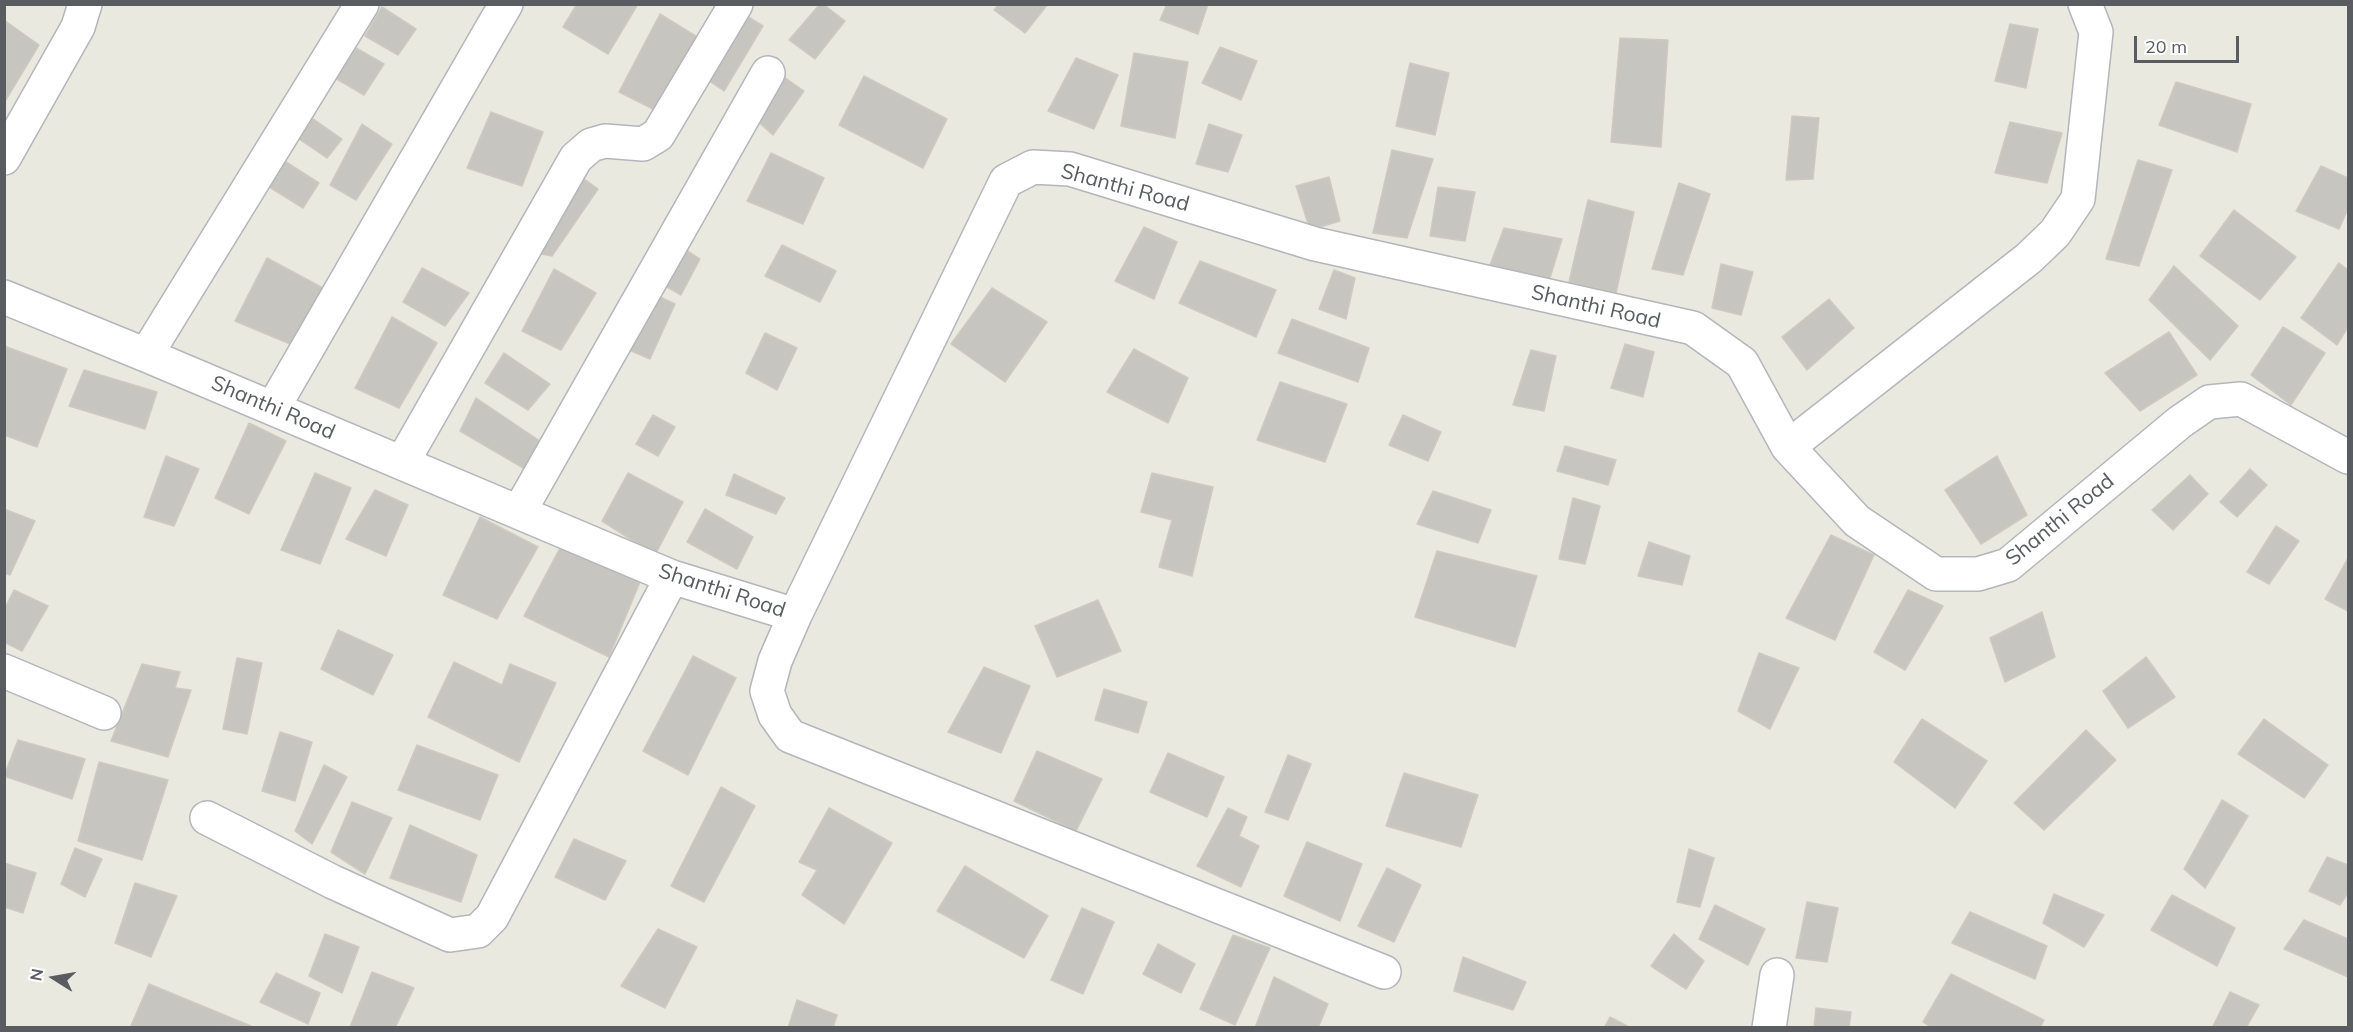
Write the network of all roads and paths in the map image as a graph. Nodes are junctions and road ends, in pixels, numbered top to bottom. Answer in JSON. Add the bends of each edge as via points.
{"nodes":[{"id":1,"x":85,"y":4,"type":"edge"},
{"id":2,"x":362,"y":4,"type":"edge"},
{"id":3,"x":506,"y":4,"type":"edge"},
{"id":4,"x":736,"y":4,"type":"edge"},
{"id":5,"x":2085,"y":4,"type":"edge"},
{"id":6,"x":768,"y":73,"type":"dead end"},
{"id":7,"x":4,"y":158,"type":"edge"},
{"id":8,"x":4,"y":297,"type":"edge"},
{"id":9,"x":146,"y":354,"type":"junction"},
{"id":10,"x":273,"y":408,"type":"junction"},
{"id":11,"x":1788,"y":447,"type":"junction"},
{"id":12,"x":2349,"y":457,"type":"edge"},
{"id":13,"x":402,"y":463,"type":"junction"},
{"id":14,"x":519,"y":512,"type":"junction"},
{"id":15,"x":672,"y":577,"type":"junction"},
{"id":16,"x":795,"y":615,"type":"junction"},
{"id":17,"x":4,"y":671,"type":"edge"},
{"id":18,"x":104,"y":713,"type":"dead end"},
{"id":19,"x":207,"y":818,"type":"dead end"},
{"id":20,"x":1384,"y":972,"type":"dead end"},
{"id":21,"x":1777,"y":975,"type":"dead end"},
{"id":22,"x":1769,"y":1028,"type":"edge"}],
"edges":[{"from":1,"to":7,"type":"street","via":[[78,27]]},
{"from":2,"to":9,"type":"street"},
{"from":3,"to":10,"type":"street"},
{"from":4,"to":13,"type":"street","via":[[658,135],[643,144],[605,141],[591,145],[576,158]]},
{"from":5,"to":11,"type":"street","via":[[2096,32],[2078,199],[2055,233],[2029,258]]},
{"from":6,"to":14,"type":"street"},
{"from":8,"to":9,"type":"street","name":"Shanthi Road"},
{"from":9,"to":10,"type":"street","name":"Shanthi Road"},
{"from":10,"to":13,"type":"street","name":"Shanthi Road"},
{"from":11,"to":12,"type":"street","name":"Shanthi Road","via":[[1857,521],[1936,574],[1978,574],[2008,565],[2209,402],[2241,399]]},
{"from":11,"to":16,"type":"street","name":"Shanthi Road","via":[[1742,363],[1693,328],[1316,244],[1070,169],[1033,167],[1006,181]]},
{"from":13,"to":14,"type":"street","name":"Shanthi Road"},
{"from":14,"to":15,"type":"street","name":"Shanthi Road"},
{"from":15,"to":16,"type":"street","name":"Shanthi Road"},
{"from":15,"to":19,"type":"street","via":[[492,917],[478,931],[450,935],[333,882]]},
{"from":16,"to":20,"type":"street","via":[[767,691],[775,715],[790,736]]},
{"from":17,"to":18,"type":"street"},
{"from":21,"to":22,"type":"street"}]}
